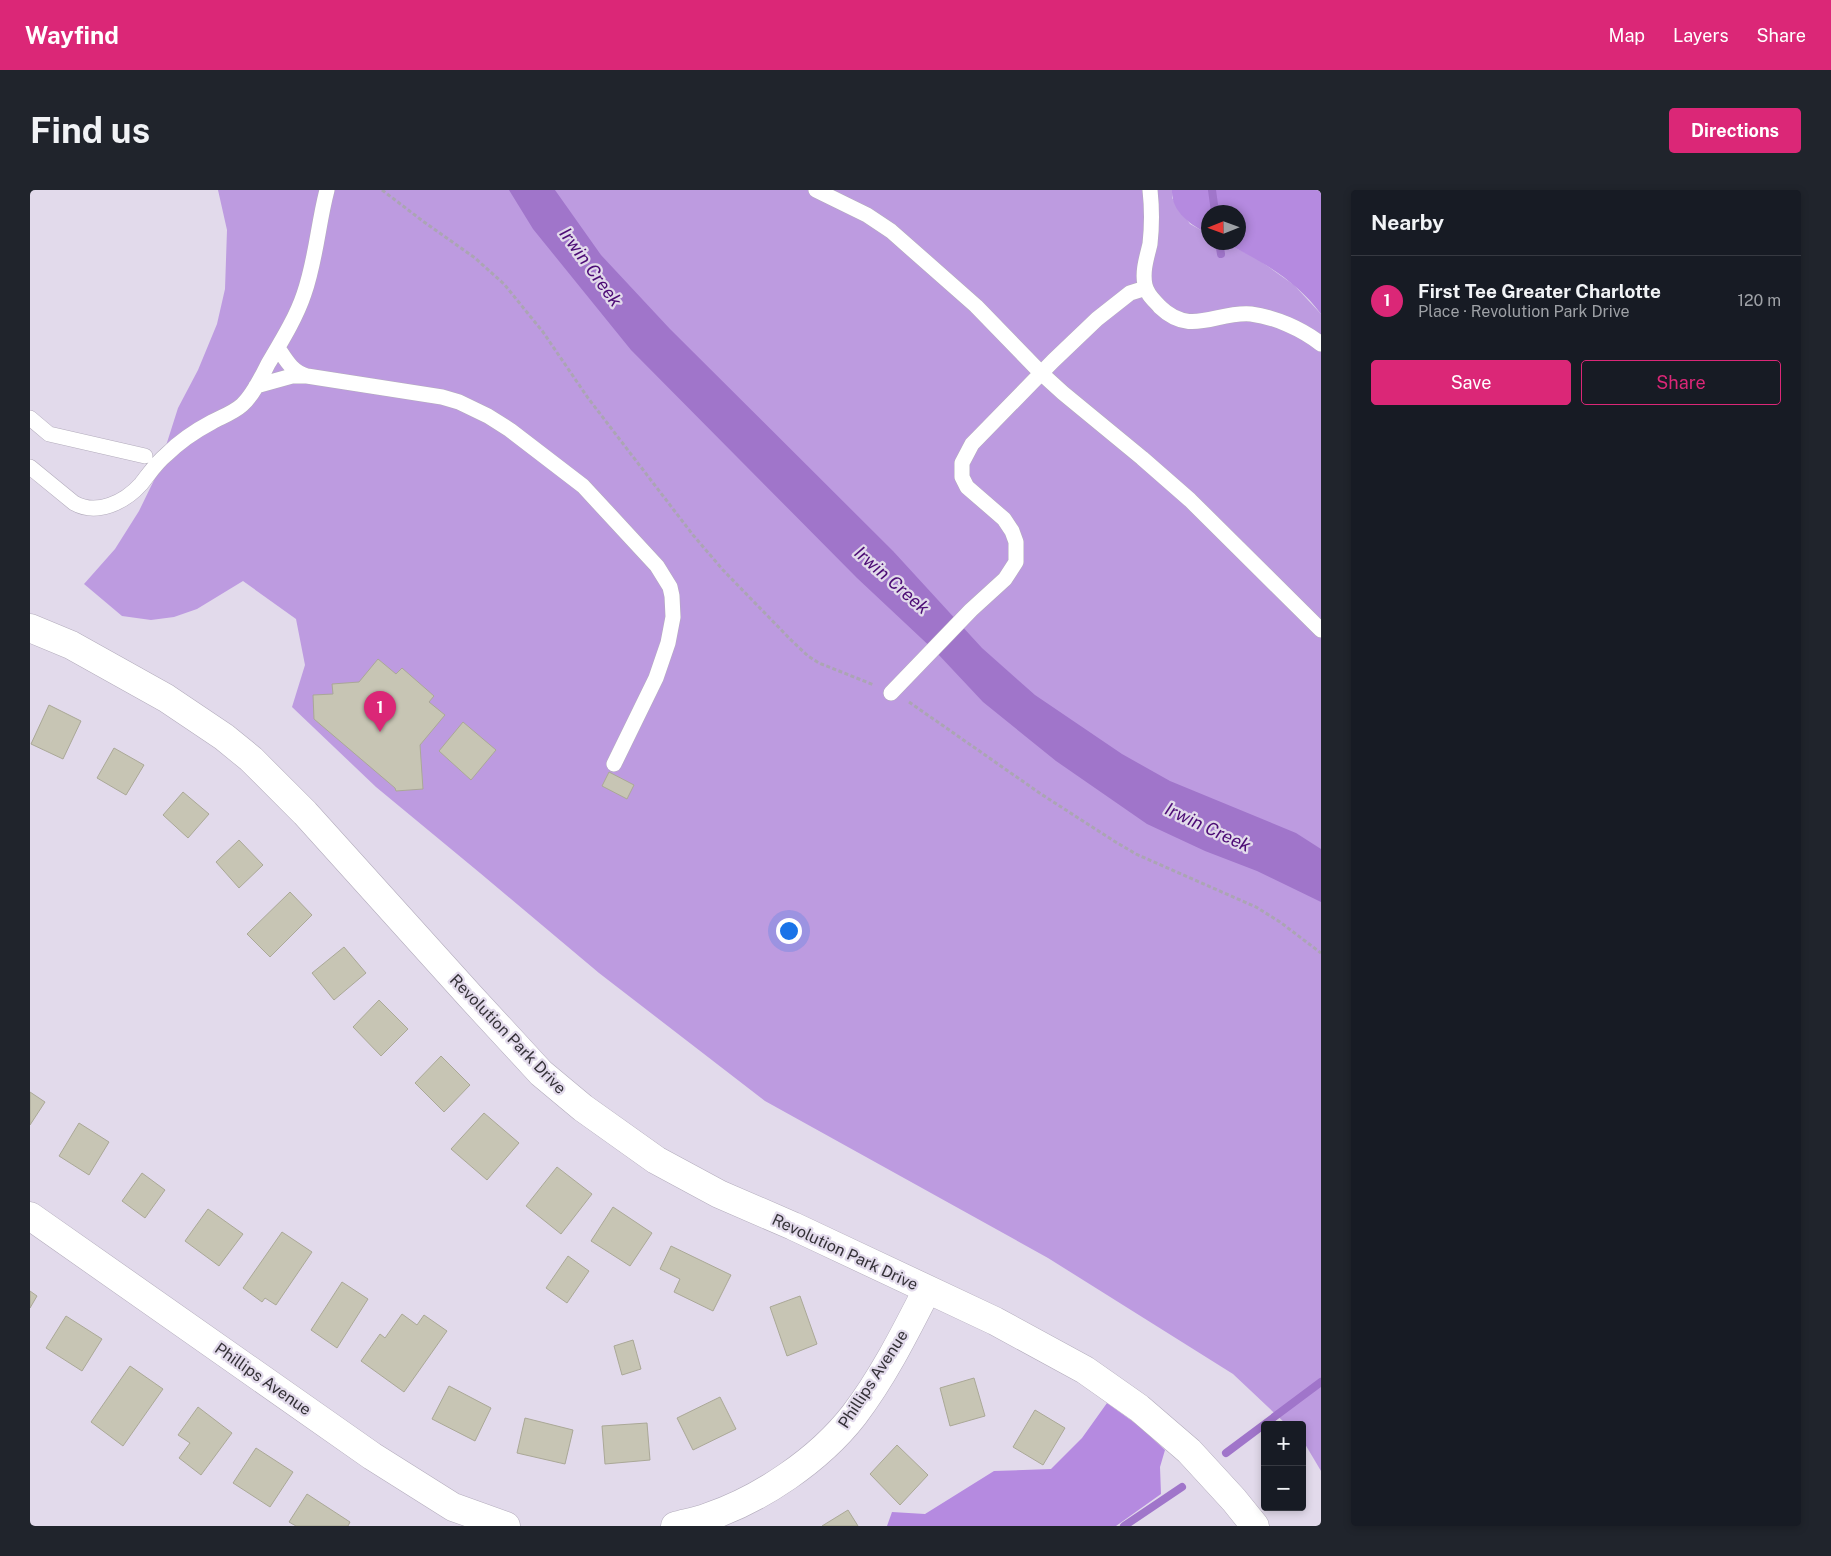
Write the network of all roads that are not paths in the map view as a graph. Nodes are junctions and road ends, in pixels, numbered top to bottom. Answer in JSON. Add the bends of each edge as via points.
{"nodes":[{"id":1,"x":327,"y":190,"type":"edge"},
{"id":2,"x":816,"y":190,"type":"edge"},
{"id":3,"x":1150,"y":190,"type":"edge"},
{"id":4,"x":1146,"y":288,"type":"junction"},
{"id":5,"x":1321,"y":344,"type":"edge"},
{"id":6,"x":278,"y":348,"type":"junction"},
{"id":7,"x":1041,"y":373,"type":"junction"},
{"id":8,"x":307,"y":376,"type":"junction"},
{"id":9,"x":256,"y":386,"type":"junction"},
{"id":10,"x":30,"y":418,"type":"edge"},
{"id":11,"x":145,"y":456,"type":"dead end"},
{"id":12,"x":30,"y":467,"type":"edge"},
{"id":13,"x":30,"y":628,"type":"edge"},
{"id":14,"x":1321,"y":630,"type":"edge"},
{"id":15,"x":892,"y":692,"type":"dead end"},
{"id":16,"x":614,"y":764,"type":"dead end"},
{"id":17,"x":30,"y":1216,"type":"edge"},
{"id":18,"x":927,"y":1290,"type":"junction"},
{"id":19,"x":506,"y":1526,"type":"edge"},
{"id":20,"x":675,"y":1526,"type":"edge"},
{"id":21,"x":1255,"y":1526,"type":"edge"}],
"edges":[{"from":1,"to":6,"type":"lane","via":[[304,294]]},
{"from":2,"to":7,"type":"lane","via":[[867,215],[891,231],[976,306]]},
{"from":3,"to":4,"type":"lane","via":[[1152,221],[1144,270]]},
{"from":4,"to":5,"type":"lane","via":[[1176,320],[1194,321],[1242,314],[1262,316],[1302,331]]},
{"from":4,"to":7,"type":"lane","via":[[1130,293]]},
{"from":6,"to":8,"type":"lane","via":[[295,372]]},
{"from":6,"to":9,"type":"lane"},
{"from":7,"to":14,"type":"lane","via":[[1190,500]]},
{"from":7,"to":15,"type":"lane","via":[[972,444],[962,463],[962,476],[967,487],[1004,519],[1012,531],[1017,548],[1016,562],[1005,579]]},
{"from":8,"to":9,"type":"lane","via":[[292,376]]},
{"from":8,"to":16,"type":"lane","via":[[442,397],[488,416],[583,486],[658,566],[670,587],[672,628],[656,678]]},
{"from":9,"to":12,"type":"lane","via":[[241,406],[184,440],[165,455],[132,493],[107,506],[90,509],[74,503]]},
{"from":10,"to":11,"type":"lane","via":[[49,434]]},
{"from":13,"to":18,"type":"street","name":"Revolution Park Drive","via":[[71,645],[166,698],[251,759],[306,813],[541,1073],[583,1108],[656,1160],[719,1194]]},
{"from":17,"to":19,"type":"street","name":"Phillips Avenue","via":[[372,1456],[454,1507]]},
{"from":18,"to":20,"type":"street","name":"Phillips Avenue","via":[[895,1353],[842,1430],[777,1484],[709,1517]]},
{"from":18,"to":21,"type":"street","name":"Revolution Park Drive","via":[[995,1321],[1085,1370],[1139,1408],[1189,1451]]}]}
